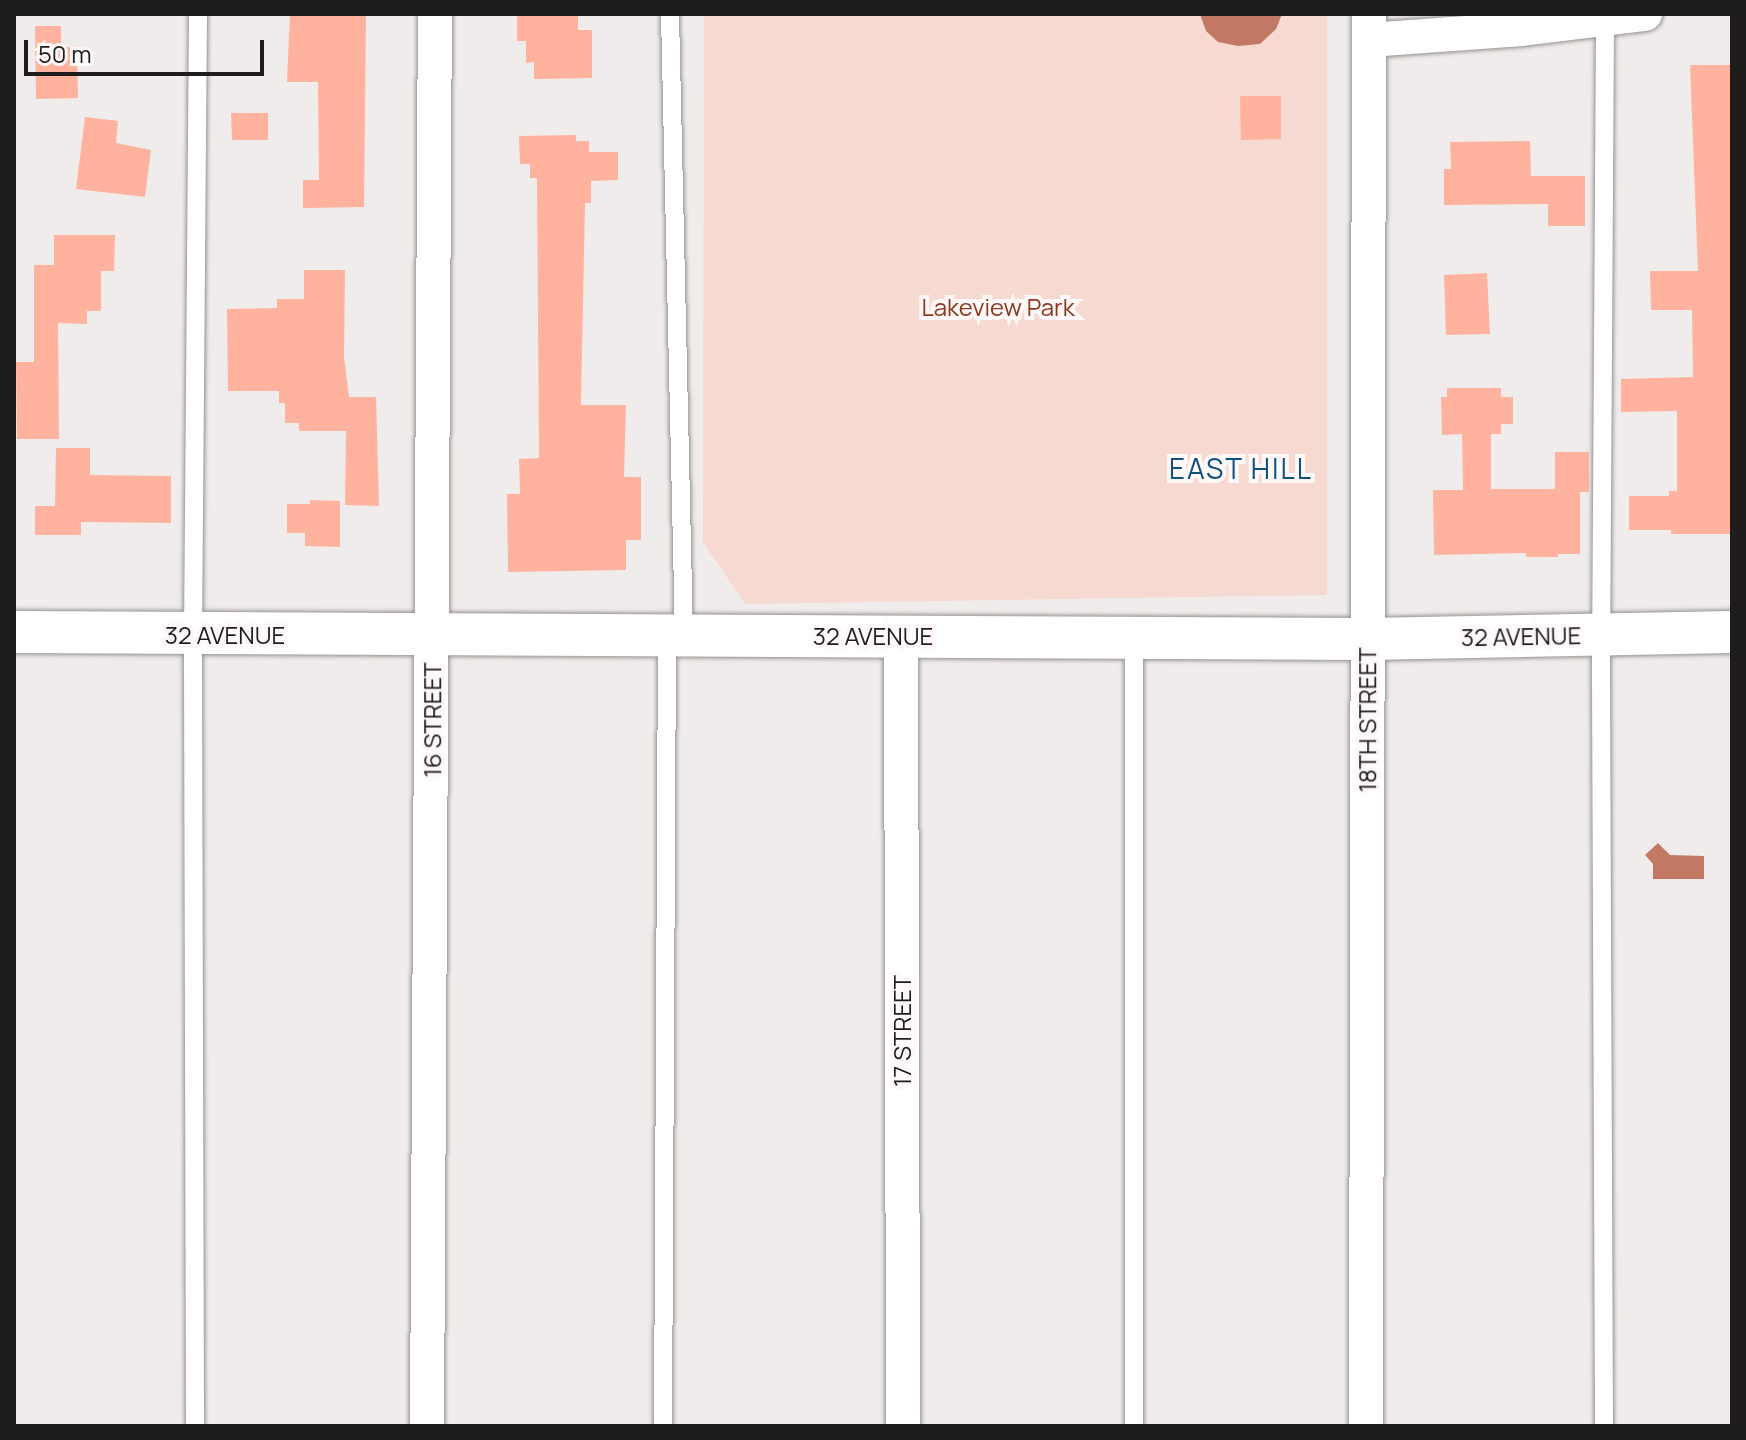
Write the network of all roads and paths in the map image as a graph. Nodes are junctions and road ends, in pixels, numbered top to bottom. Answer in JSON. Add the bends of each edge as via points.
{"nodes":[{"id":1,"x":198,"y":14,"type":"edge"},
{"id":2,"x":435,"y":14,"type":"edge"},
{"id":3,"x":670,"y":14,"type":"edge"},
{"id":4,"x":1645,"y":14,"type":"edge"},
{"id":5,"x":1605,"y":19,"type":"junction"},
{"id":6,"x":1369,"y":27,"type":"edge"},
{"id":7,"x":14,"y":632,"type":"edge"},
{"id":8,"x":1732,"y":632,"type":"edge"},
{"id":9,"x":1602,"y":634,"type":"junction"},
{"id":10,"x":193,"y":636,"type":"junction"},
{"id":11,"x":433,"y":636,"type":"junction"},
{"id":12,"x":675,"y":636,"type":"junction"},
{"id":13,"x":901,"y":636,"type":"junction"},
{"id":14,"x":1134,"y":637,"type":"junction"},
{"id":15,"x":1368,"y":639,"type":"junction"},
{"id":16,"x":195,"y":1426,"type":"edge"},
{"id":17,"x":427,"y":1426,"type":"edge"},
{"id":18,"x":663,"y":1426,"type":"edge"},
{"id":19,"x":903,"y":1426,"type":"edge"},
{"id":20,"x":1134,"y":1426,"type":"edge"},
{"id":21,"x":1366,"y":1426,"type":"edge"},
{"id":22,"x":1604,"y":1426,"type":"edge"}],
"edges":[{"from":1,"to":10,"type":"lane"},
{"from":2,"to":11,"type":"street","name":"16 STREET"},
{"from":3,"to":12,"type":"lane"},
{"from":4,"to":5,"type":"street"},
{"from":5,"to":6,"type":"street"},
{"from":5,"to":9,"type":"lane"},
{"from":6,"to":15,"type":"street","name":"18TH STREET"},
{"from":7,"to":10,"type":"street","name":"32 AVENUE"},
{"from":8,"to":9,"type":"street","name":"32 AVENUE"},
{"from":9,"to":15,"type":"street","name":"32 AVENUE"},
{"from":9,"to":22,"type":"lane"},
{"from":10,"to":11,"type":"street","name":"32 AVENUE"},
{"from":10,"to":16,"type":"lane"},
{"from":11,"to":12,"type":"street","name":"32 AVENUE"},
{"from":11,"to":17,"type":"street","name":"16 STREET"},
{"from":12,"to":13,"type":"street","name":"32 AVENUE"},
{"from":12,"to":18,"type":"lane"},
{"from":13,"to":14,"type":"street","name":"32 AVENUE"},
{"from":13,"to":19,"type":"street","name":"17 STREET"},
{"from":14,"to":15,"type":"street","name":"32 AVENUE"},
{"from":14,"to":20,"type":"lane"},
{"from":15,"to":21,"type":"street","name":"18TH STREET"}]}
